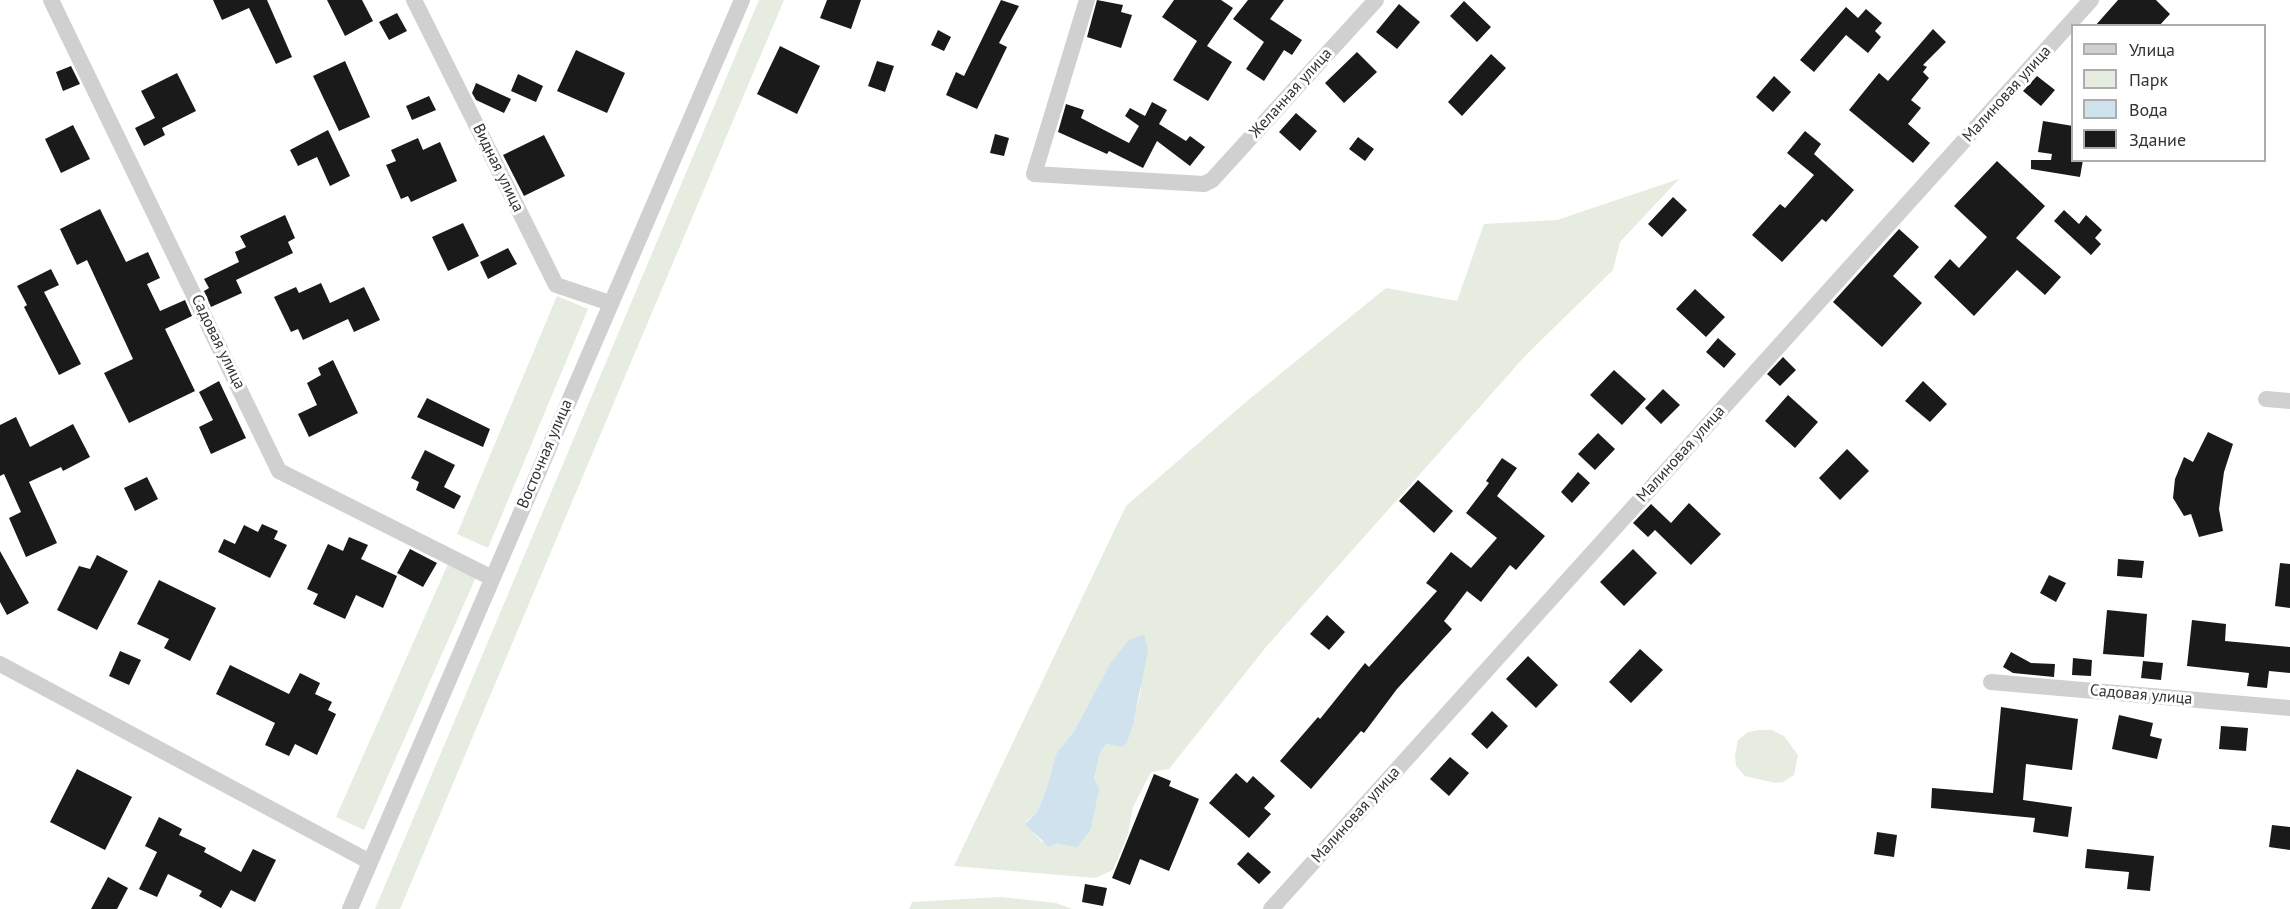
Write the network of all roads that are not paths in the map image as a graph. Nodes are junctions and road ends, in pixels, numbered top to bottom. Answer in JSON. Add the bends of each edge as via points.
{"nodes":[{"id":1,"x":51,"y":0,"type":"edge"},
{"id":2,"x":414,"y":0,"type":"edge"},
{"id":3,"x":742,"y":0,"type":"edge"},
{"id":4,"x":1086,"y":0,"type":"edge"},
{"id":5,"x":1376,"y":0,"type":"edge"},
{"id":6,"x":2091,"y":0,"type":"edge"},
{"id":7,"x":610,"y":303,"type":"junction"},
{"id":8,"x":2266,"y":399,"type":"dead end"},
{"id":9,"x":2290,"y":401,"type":"edge"},
{"id":10,"x":492,"y":578,"type":"junction"},
{"id":11,"x":0,"y":664,"type":"edge"},
{"id":12,"x":1992,"y":682,"type":"dead end"},
{"id":13,"x":2290,"y":708,"type":"edge"},
{"id":14,"x":370,"y":862,"type":"junction"},
{"id":15,"x":350,"y":909,"type":"edge"},
{"id":16,"x":1271,"y":909,"type":"edge"}],
"edges":[{"from":1,"to":10,"type":"street","name":"Садовая улица","via":[[279,471]]},
{"from":2,"to":7,"type":"street","name":"Видная улица","via":[[556,285]]},
{"from":3,"to":7,"type":"street","name":"Восточная улица"},
{"from":4,"to":5,"type":"street","name":"Желанная улица","via":[[1034,174],[1204,184],[1212,180]]},
{"from":6,"to":16,"type":"street","name":"Малиновая улица"},
{"from":7,"to":10,"type":"street","name":"Восточная улица"},
{"from":8,"to":9,"type":"street"},
{"from":10,"to":14,"type":"street","name":"Восточная улица"},
{"from":11,"to":14,"type":"street"},
{"from":12,"to":13,"type":"street","name":"Садовая улица"},
{"from":14,"to":15,"type":"street","name":"Восточная улица"}]}
